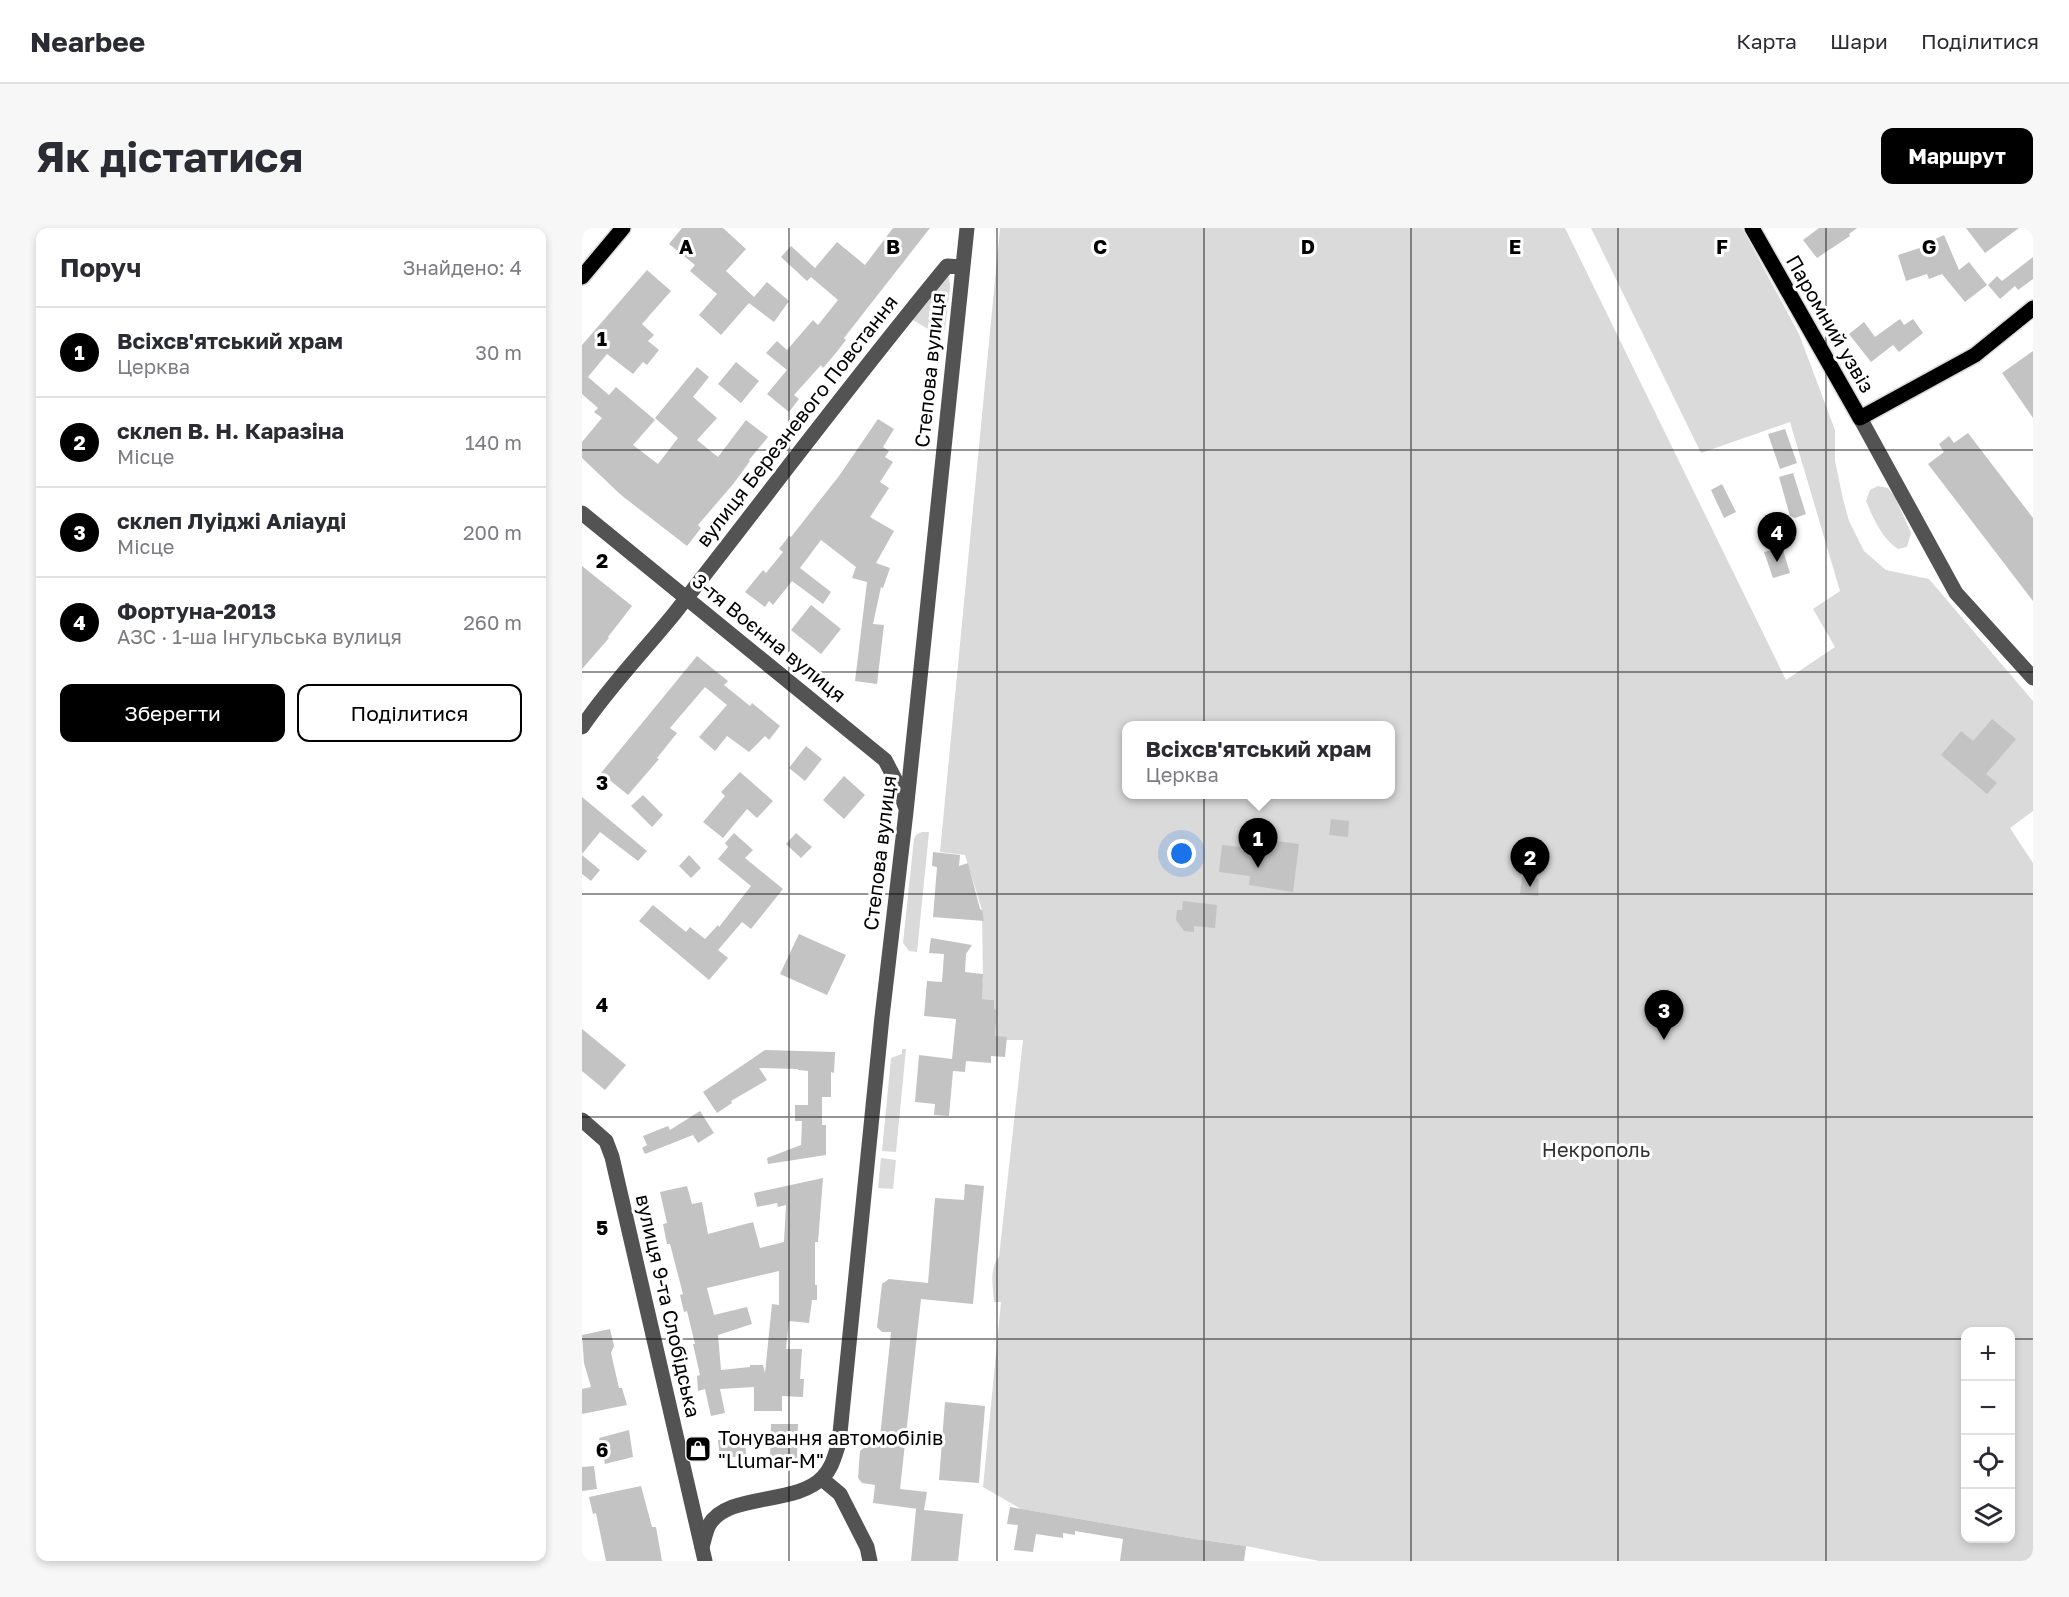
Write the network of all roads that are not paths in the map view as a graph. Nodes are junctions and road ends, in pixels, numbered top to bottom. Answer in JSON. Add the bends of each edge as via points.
{"nodes":[{"id":1,"x":623,"y":228,"type":"edge"},
{"id":2,"x":967,"y":228,"type":"edge"},
{"id":3,"x":1752,"y":228,"type":"edge"},
{"id":4,"x":962,"y":267,"type":"junction"},
{"id":5,"x":582,"y":277,"type":"edge"},
{"id":6,"x":2033,"y":308,"type":"edge"},
{"id":7,"x":1860,"y":417,"type":"junction"},
{"id":8,"x":582,"y":513,"type":"edge"},
{"id":9,"x":685,"y":598,"type":"junction"},
{"id":10,"x":2033,"y":678,"type":"edge"},
{"id":11,"x":582,"y":727,"type":"edge"},
{"id":12,"x":906,"y":812,"type":"junction"},
{"id":13,"x":582,"y":1120,"type":"edge"},
{"id":14,"x":822,"y":1479,"type":"junction"},
{"id":15,"x":704,"y":1554,"type":"edge"},
{"id":16,"x":870,"y":1561,"type":"edge"}],
"edges":[{"from":1,"to":5,"type":"main road"},
{"from":2,"to":4,"type":"street","name":"Степова вулиця"},
{"from":3,"to":7,"type":"main road","name":"Паромний узвіз"},
{"from":4,"to":9,"type":"street","name":"вулиця Березневого Повстання","via":[[947,266],[900,322]]},
{"from":4,"to":12,"type":"street","name":"Степова вулиця"},
{"from":6,"to":7,"type":"main road","name":"Паромний узвіз","via":[[1975,355]]},
{"from":7,"to":10,"type":"street","via":[[1956,593]]},
{"from":8,"to":9,"type":"street","name":"3-тя Воєнна вулиця"},
{"from":9,"to":11,"type":"street","name":"вулиця Березневого Повстання"},
{"from":9,"to":12,"type":"street","name":"3-тя Воєнна вулиця","via":[[885,760]]},
{"from":12,"to":14,"type":"street","name":"Степова вулиця","via":[[839,1443],[831,1467]]},
{"from":13,"to":15,"type":"street","name":"вулиця 9-та Слобідська","via":[[606,1141],[612,1156]]},
{"from":14,"to":15,"type":"street","via":[[797,1493],[730,1507],[710,1523]]},
{"from":14,"to":16,"type":"street","via":[[840,1494]]}]}
